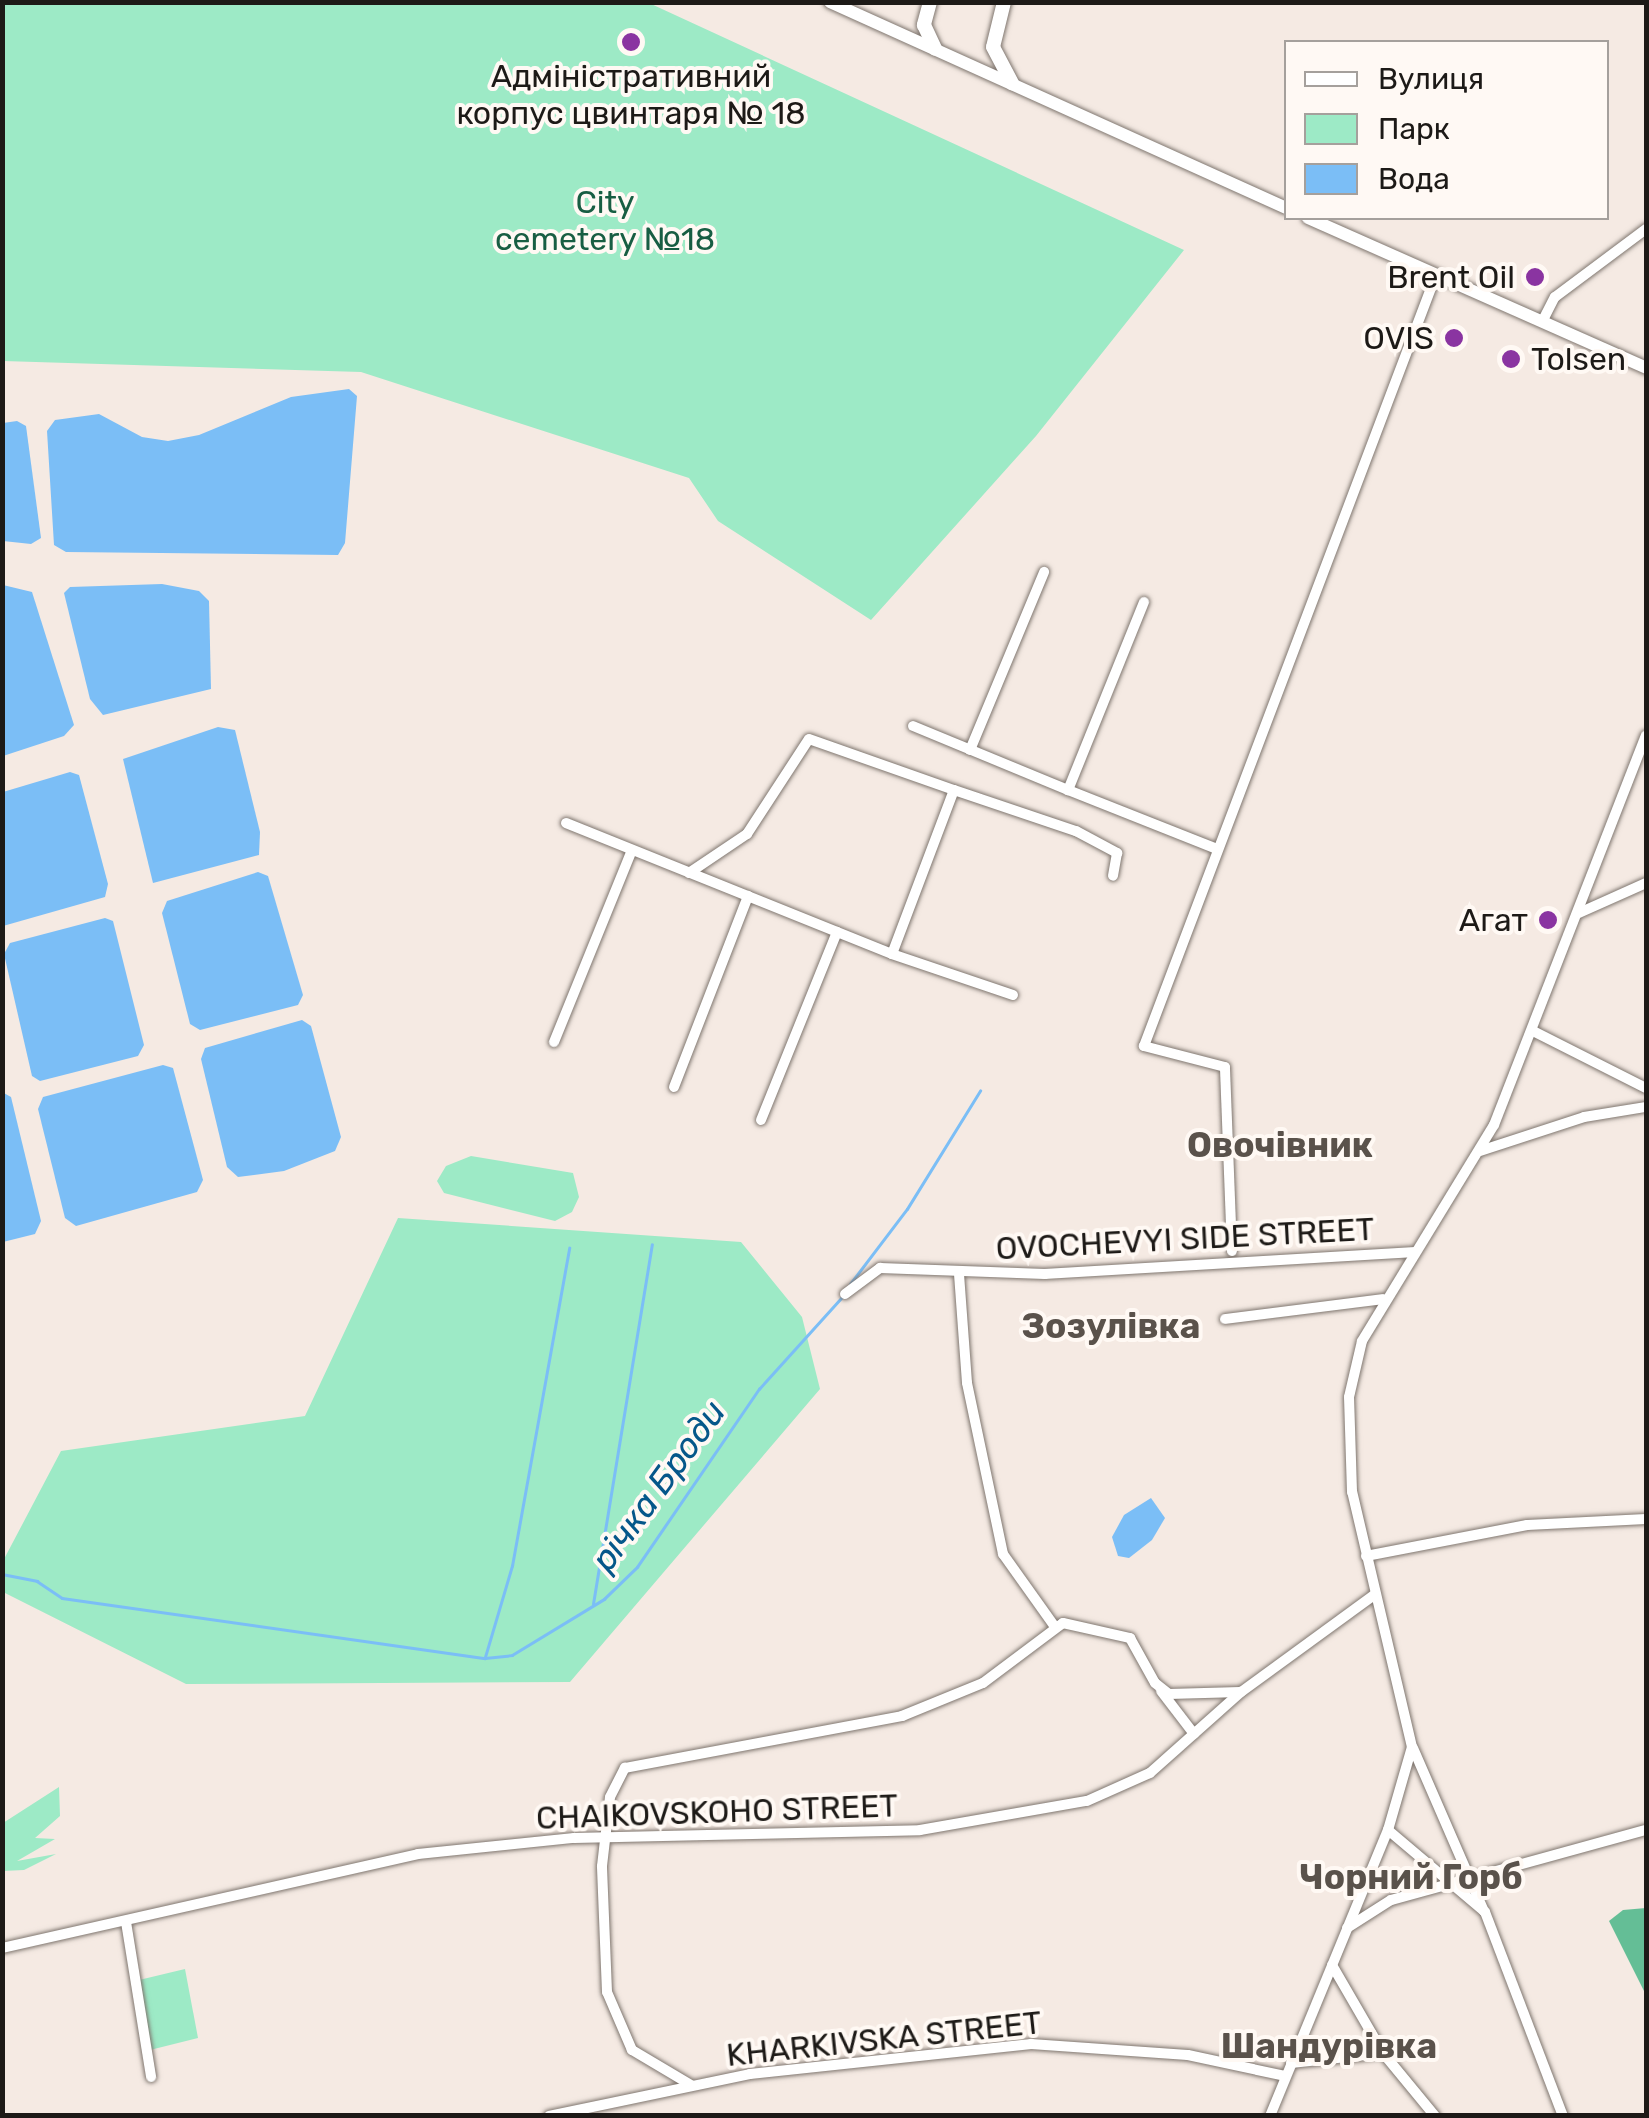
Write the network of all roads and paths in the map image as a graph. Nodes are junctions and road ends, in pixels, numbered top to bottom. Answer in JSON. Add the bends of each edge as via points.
{"nodes":[{"id":1,"x":830,"y":2,"type":"edge"},
{"id":2,"x":930,"y":2,"type":"edge"},
{"id":3,"x":1004,"y":2,"type":"edge"},
{"id":4,"x":935,"y":49,"type":"junction"},
{"id":5,"x":1012,"y":83,"type":"junction"},
{"id":6,"x":1284,"y":207,"type":"edge"},
{"id":7,"x":1312,"y":220,"type":"edge"},
{"id":8,"x":1646,"y":228,"type":"edge"},
{"id":9,"x":1436,"y":275,"type":"junction"},
{"id":10,"x":1542,"y":322,"type":"junction"},
{"id":11,"x":1646,"y":368,"type":"edge"},
{"id":12,"x":1044,"y":572,"type":"dead end"},
{"id":13,"x":1144,"y":602,"type":"dead end"},
{"id":14,"x":913,"y":726,"type":"dead end"},
{"id":15,"x":1646,"y":736,"type":"edge"},
{"id":16,"x":970,"y":750,"type":"junction"},
{"id":17,"x":954,"y":790,"type":"junction"},
{"id":18,"x":1068,"y":790,"type":"junction"},
{"id":19,"x":566,"y":823,"type":"dead end"},
{"id":20,"x":1217,"y":849,"type":"junction"},
{"id":21,"x":632,"y":850,"type":"junction"},
{"id":22,"x":690,"y":873,"type":"junction"},
{"id":23,"x":1114,"y":876,"type":"dead end"},
{"id":24,"x":1646,"y":883,"type":"edge"},
{"id":25,"x":748,"y":896,"type":"junction"},
{"id":26,"x":1579,"y":914,"type":"junction"},
{"id":27,"x":837,"y":932,"type":"junction"},
{"id":28,"x":892,"y":954,"type":"junction"},
{"id":29,"x":1013,"y":995,"type":"dead end"},
{"id":30,"x":1532,"y":1030,"type":"junction"},
{"id":31,"x":554,"y":1042,"type":"dead end"},
{"id":32,"x":674,"y":1087,"type":"dead end"},
{"id":33,"x":1646,"y":1088,"type":"edge"},
{"id":34,"x":1646,"y":1106,"type":"edge"},
{"id":35,"x":762,"y":1120,"type":"dead end"},
{"id":36,"x":1480,"y":1151,"type":"junction"},
{"id":37,"x":1232,"y":1251,"type":"dead end"},
{"id":38,"x":1414,"y":1252,"type":"junction"},
{"id":39,"x":958,"y":1274,"type":"junction"},
{"id":40,"x":845,"y":1294,"type":"dead end"},
{"id":41,"x":1383,"y":1298,"type":"junction"},
{"id":42,"x":1226,"y":1318,"type":"dead end"},
{"id":43,"x":1646,"y":1520,"type":"edge"},
{"id":44,"x":1366,"y":1556,"type":"junction"},
{"id":45,"x":1374,"y":1596,"type":"junction"},
{"id":46,"x":1055,"y":1627,"type":"junction"},
{"id":47,"x":1155,"y":1683,"type":"junction"},
{"id":48,"x":1241,"y":1692,"type":"junction"},
{"id":49,"x":1194,"y":1734,"type":"junction"},
{"id":50,"x":1412,"y":1747,"type":"junction"},
{"id":51,"x":1388,"y":1830,"type":"junction"},
{"id":52,"x":1646,"y":1830,"type":"edge"},
{"id":53,"x":605,"y":1837,"type":"junction"},
{"id":54,"x":1470,"y":1877,"type":"junction"},
{"id":55,"x":1447,"y":1884,"type":"junction"},
{"id":56,"x":1485,"y":1912,"type":"junction"},
{"id":57,"x":126,"y":1922,"type":"junction"},
{"id":58,"x":1346,"y":1929,"type":"junction"},
{"id":59,"x":2,"y":1948,"type":"edge"},
{"id":60,"x":1332,"y":1965,"type":"junction"},
{"id":61,"x":1384,"y":2052,"type":"junction"},
{"id":62,"x":1291,"y":2062,"type":"junction"},
{"id":63,"x":151,"y":2076,"type":"dead end"},
{"id":64,"x":1285,"y":2076,"type":"junction"},
{"id":65,"x":691,"y":2085,"type":"junction"},
{"id":66,"x":549,"y":2116,"type":"edge"},
{"id":67,"x":1270,"y":2116,"type":"edge"},
{"id":68,"x":1435,"y":2116,"type":"edge"},
{"id":69,"x":1563,"y":2116,"type":"edge"}],
"edges":[{"from":1,"to":4,"type":"main road"},
{"from":2,"to":4,"type":"highway","via":[[924,26]]},
{"from":3,"to":5,"type":"highway","via":[[993,47]]},
{"from":4,"to":5,"type":"main road"},
{"from":5,"to":6,"type":"main road"},
{"from":7,"to":9,"type":"main road"},
{"from":8,"to":10,"type":"street","via":[[1555,298]]},
{"from":9,"to":10,"type":"main road"},
{"from":9,"to":20,"type":"street"},
{"from":10,"to":11,"type":"main road"},
{"from":12,"to":16,"type":"street"},
{"from":13,"to":18,"type":"street"},
{"from":14,"to":16,"type":"street"},
{"from":15,"to":26,"type":"street"},
{"from":16,"to":18,"type":"street"},
{"from":17,"to":22,"type":"street","via":[[809,739],[747,834]]},
{"from":17,"to":23,"type":"street","via":[[1117,853]]},
{"from":17,"to":28,"type":"street"},
{"from":18,"to":20,"type":"street"},
{"from":19,"to":21,"type":"street"},
{"from":20,"to":37,"type":"street","via":[[1144,1046],[1225,1068]]},
{"from":21,"to":22,"type":"street"},
{"from":21,"to":31,"type":"street"},
{"from":22,"to":25,"type":"street"},
{"from":24,"to":26,"type":"street"},
{"from":25,"to":27,"type":"street"},
{"from":25,"to":32,"type":"street"},
{"from":26,"to":30,"type":"street"},
{"from":27,"to":28,"type":"street"},
{"from":27,"to":35,"type":"street"},
{"from":28,"to":29,"type":"street"},
{"from":30,"to":33,"type":"street"},
{"from":30,"to":36,"type":"street"},
{"from":34,"to":36,"type":"street","via":[[1584,1117]]},
{"from":36,"to":38,"type":"street"},
{"from":38,"to":39,"type":"street","name":"OVOCHEVYI SIDE STREET","via":[[1132,1272]]},
{"from":38,"to":41,"type":"street"},
{"from":39,"to":40,"type":"street","name":"OVOCHEVYI SIDE STREET","via":[[880,1268]]},
{"from":39,"to":46,"type":"street","name":"OVOCHEVYI SIDE STREET","via":[[967,1383],[1003,1554]]},
{"from":41,"to":42,"type":"street"},
{"from":41,"to":44,"type":"street","via":[[1362,1340],[1349,1398],[1352,1492]]},
{"from":43,"to":44,"type":"street","via":[[1526,1525]]},
{"from":44,"to":45,"type":"street"},
{"from":45,"to":48,"type":"street","name":"CHAIKOVSKOHO STREET"},
{"from":45,"to":50,"type":"street"},
{"from":46,"to":47,"type":"street","via":[[1079,1622],[1118,1631],[1130,1638]]},
{"from":46,"to":53,"type":"street","via":[[984,1683],[902,1716],[630,1765],[614,1786]]},
{"from":47,"to":48,"type":"street","via":[[1190,1698]]},
{"from":47,"to":49,"type":"street"},
{"from":48,"to":49,"type":"street","name":"CHAIKOVSKOHO STREET"},
{"from":49,"to":53,"type":"street","name":"CHAIKOVSKOHO STREET","via":[[1120,1790],[988,1821],[899,1832]]},
{"from":50,"to":51,"type":"street"},
{"from":50,"to":54,"type":"street"},
{"from":51,"to":55,"type":"street"},
{"from":51,"to":58,"type":"street"},
{"from":52,"to":54,"type":"street"},
{"from":53,"to":57,"type":"street","name":"CHAIKOVSKOHO STREET","via":[[374,1861]]},
{"from":53,"to":65,"type":"street","via":[[600,1912],[614,2015],[636,2054]]},
{"from":54,"to":55,"type":"street"},
{"from":54,"to":56,"type":"street"},
{"from":55,"to":56,"type":"street"},
{"from":55,"to":58,"type":"street","via":[[1391,1900]]},
{"from":56,"to":69,"type":"street"},
{"from":57,"to":59,"type":"street","name":"CHAIKOVSKOHO STREET"},
{"from":57,"to":63,"type":"street"},
{"from":58,"to":60,"type":"street"},
{"from":60,"to":61,"type":"street"},
{"from":60,"to":62,"type":"street"},
{"from":61,"to":62,"type":"street"},
{"from":61,"to":68,"type":"street"},
{"from":62,"to":64,"type":"street"},
{"from":64,"to":65,"type":"street","name":"KHARKIVSKA STREET","via":[[1188,2055],[1031,2044]]},
{"from":64,"to":67,"type":"street"},
{"from":65,"to":66,"type":"street","name":"KHARKIVSKA STREET"}]}
